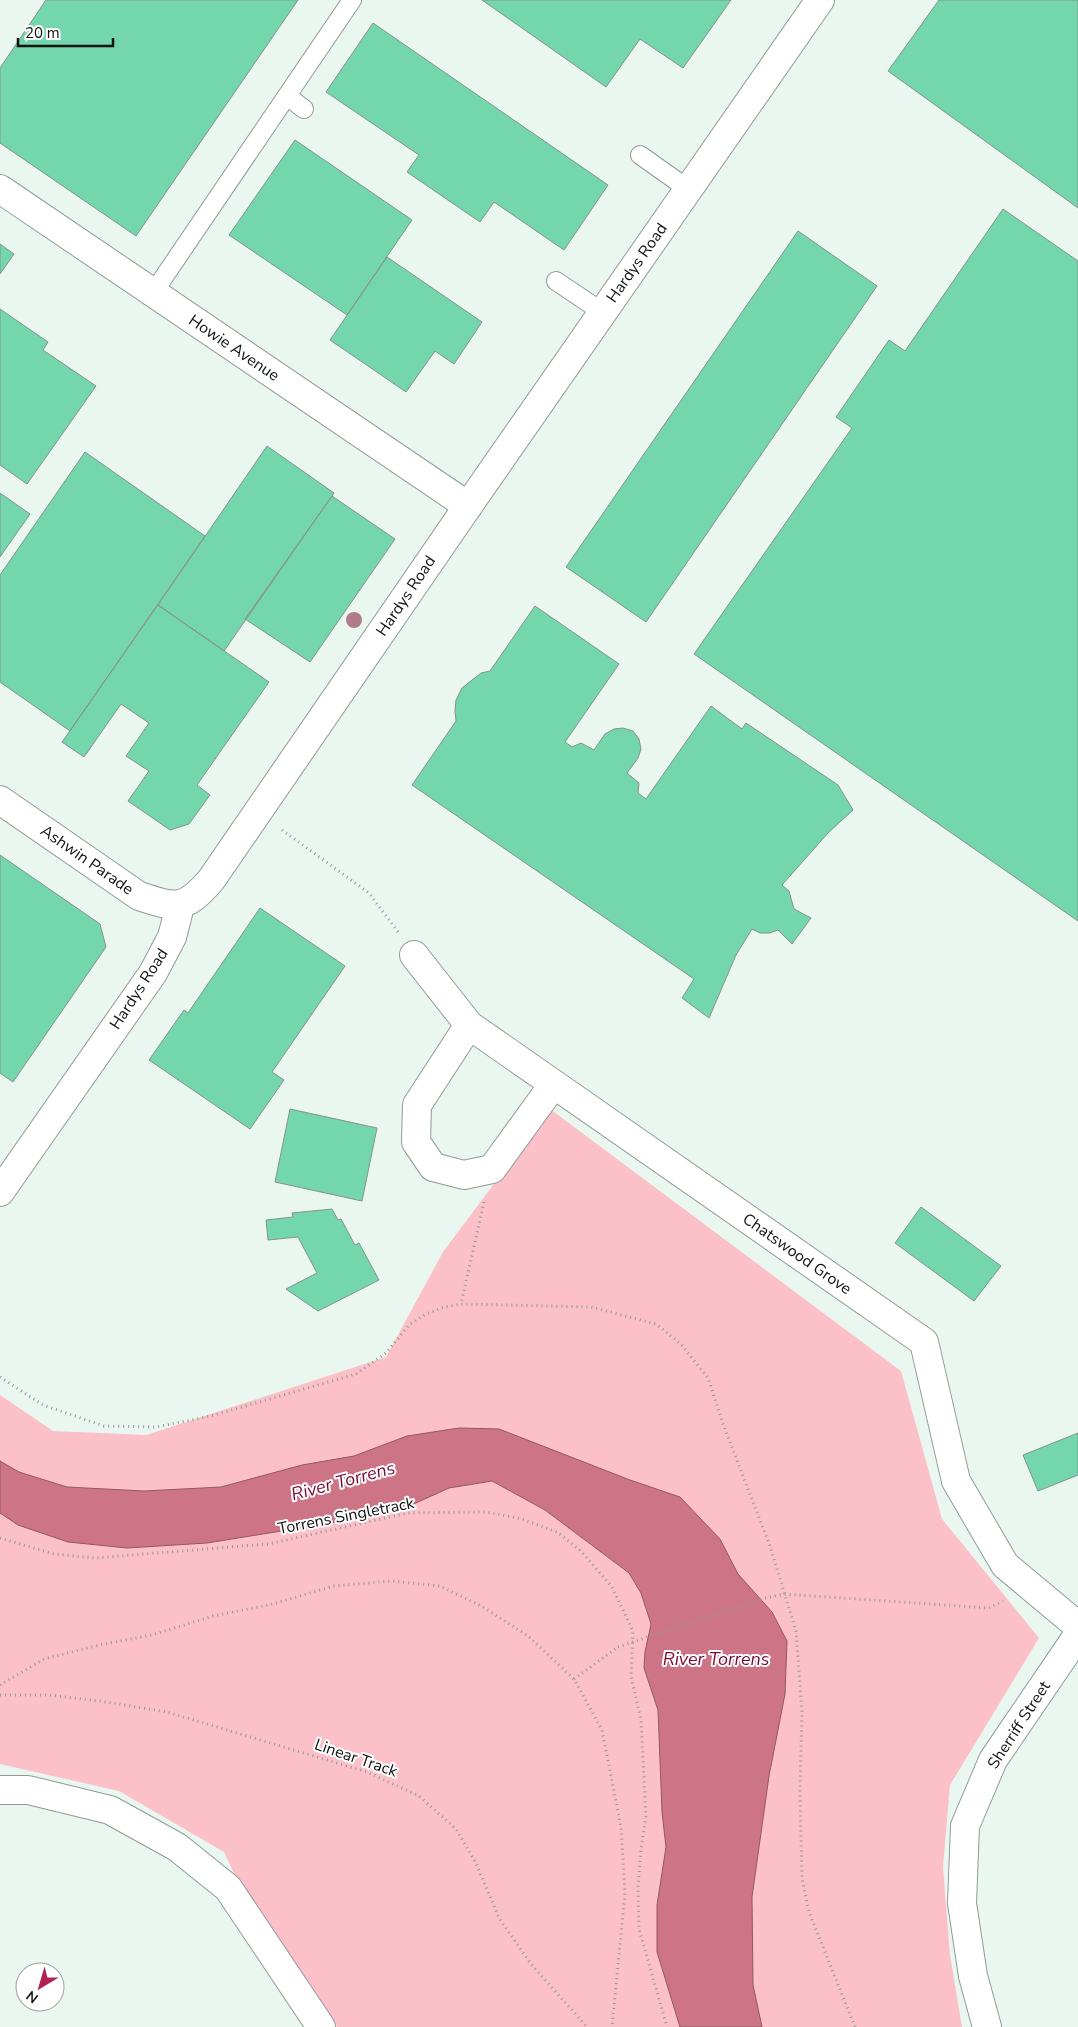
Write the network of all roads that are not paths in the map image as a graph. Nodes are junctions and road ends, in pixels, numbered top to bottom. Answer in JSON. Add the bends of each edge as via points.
{"nodes":[{"id":1,"x":352,"y":0,"type":"edge"},
{"id":2,"x":820,"y":0,"type":"edge"},
{"id":3,"x":287,"y":96,"type":"junction"},
{"id":4,"x":304,"y":109,"type":"dead end"},
{"id":5,"x":640,"y":155,"type":"dead end"},
{"id":6,"x":0,"y":189,"type":"edge"},
{"id":7,"x":688,"y":189,"type":"junction"},
{"id":8,"x":556,"y":281,"type":"dead end"},
{"id":9,"x":153,"y":293,"type":"junction"},
{"id":10,"x":602,"y":312,"type":"junction"},
{"id":11,"x":468,"y":506,"type":"junction"},
{"id":12,"x":0,"y":800,"type":"edge"},
{"id":13,"x":180,"y":906,"type":"junction"},
{"id":14,"x":414,"y":955,"type":"road end"},
{"id":15,"x":469,"y":1025,"type":"junction"},
{"id":16,"x":553,"y":1085,"type":"junction"},
{"id":17,"x":0,"y":1192,"type":"edge"},
{"id":18,"x":1078,"y":1626,"type":"edge"},
{"id":19,"x":1078,"y":1635,"type":"edge"},
{"id":20,"x":0,"y":1790,"type":"edge"},
{"id":21,"x":321,"y":2027,"type":"edge"},
{"id":22,"x":988,"y":2027,"type":"edge"}],
"edges":[{"from":1,"to":3,"type":"lane"},
{"from":2,"to":7,"type":"street","name":"Hardys Road"},
{"from":3,"to":4,"type":"lane"},
{"from":3,"to":9,"type":"lane"},
{"from":5,"to":7,"type":"lane"},
{"from":6,"to":9,"type":"street","name":"Howie Avenue"},
{"from":7,"to":10,"type":"street","name":"Hardys Road"},
{"from":8,"to":10,"type":"lane"},
{"from":9,"to":11,"type":"street","name":"Howie Avenue"},
{"from":10,"to":11,"type":"street","name":"Hardys Road"},
{"from":11,"to":13,"type":"street","name":"Hardys Road","via":[[211,880],[198,896]]},
{"from":12,"to":13,"type":"street","name":"Ashwin Parade","via":[[139,896]]},
{"from":13,"to":17,"type":"street","name":"Hardys Road","via":[[172,937],[153,973]]},
{"from":14,"to":15,"type":"street","name":"Chatswood Grove"},
{"from":15,"to":16,"type":"street","name":"Chatswood Grove"},
{"from":15,"to":16,"type":"street","via":[[417,1106],[416,1142],[433,1167],[464,1175],[492,1170]]},
{"from":16,"to":18,"type":"street","name":"Chatswood Grove","via":[[924,1342],[956,1481],[1005,1565]]},
{"from":19,"to":22,"type":"street","name":"Sherriff Street","via":[[993,1760],[965,1826],[962,1903],[973,1976]]},
{"from":20,"to":21,"type":"street","via":[[28,1790],[110,1810],[176,1847],[228,1888]]}]}
